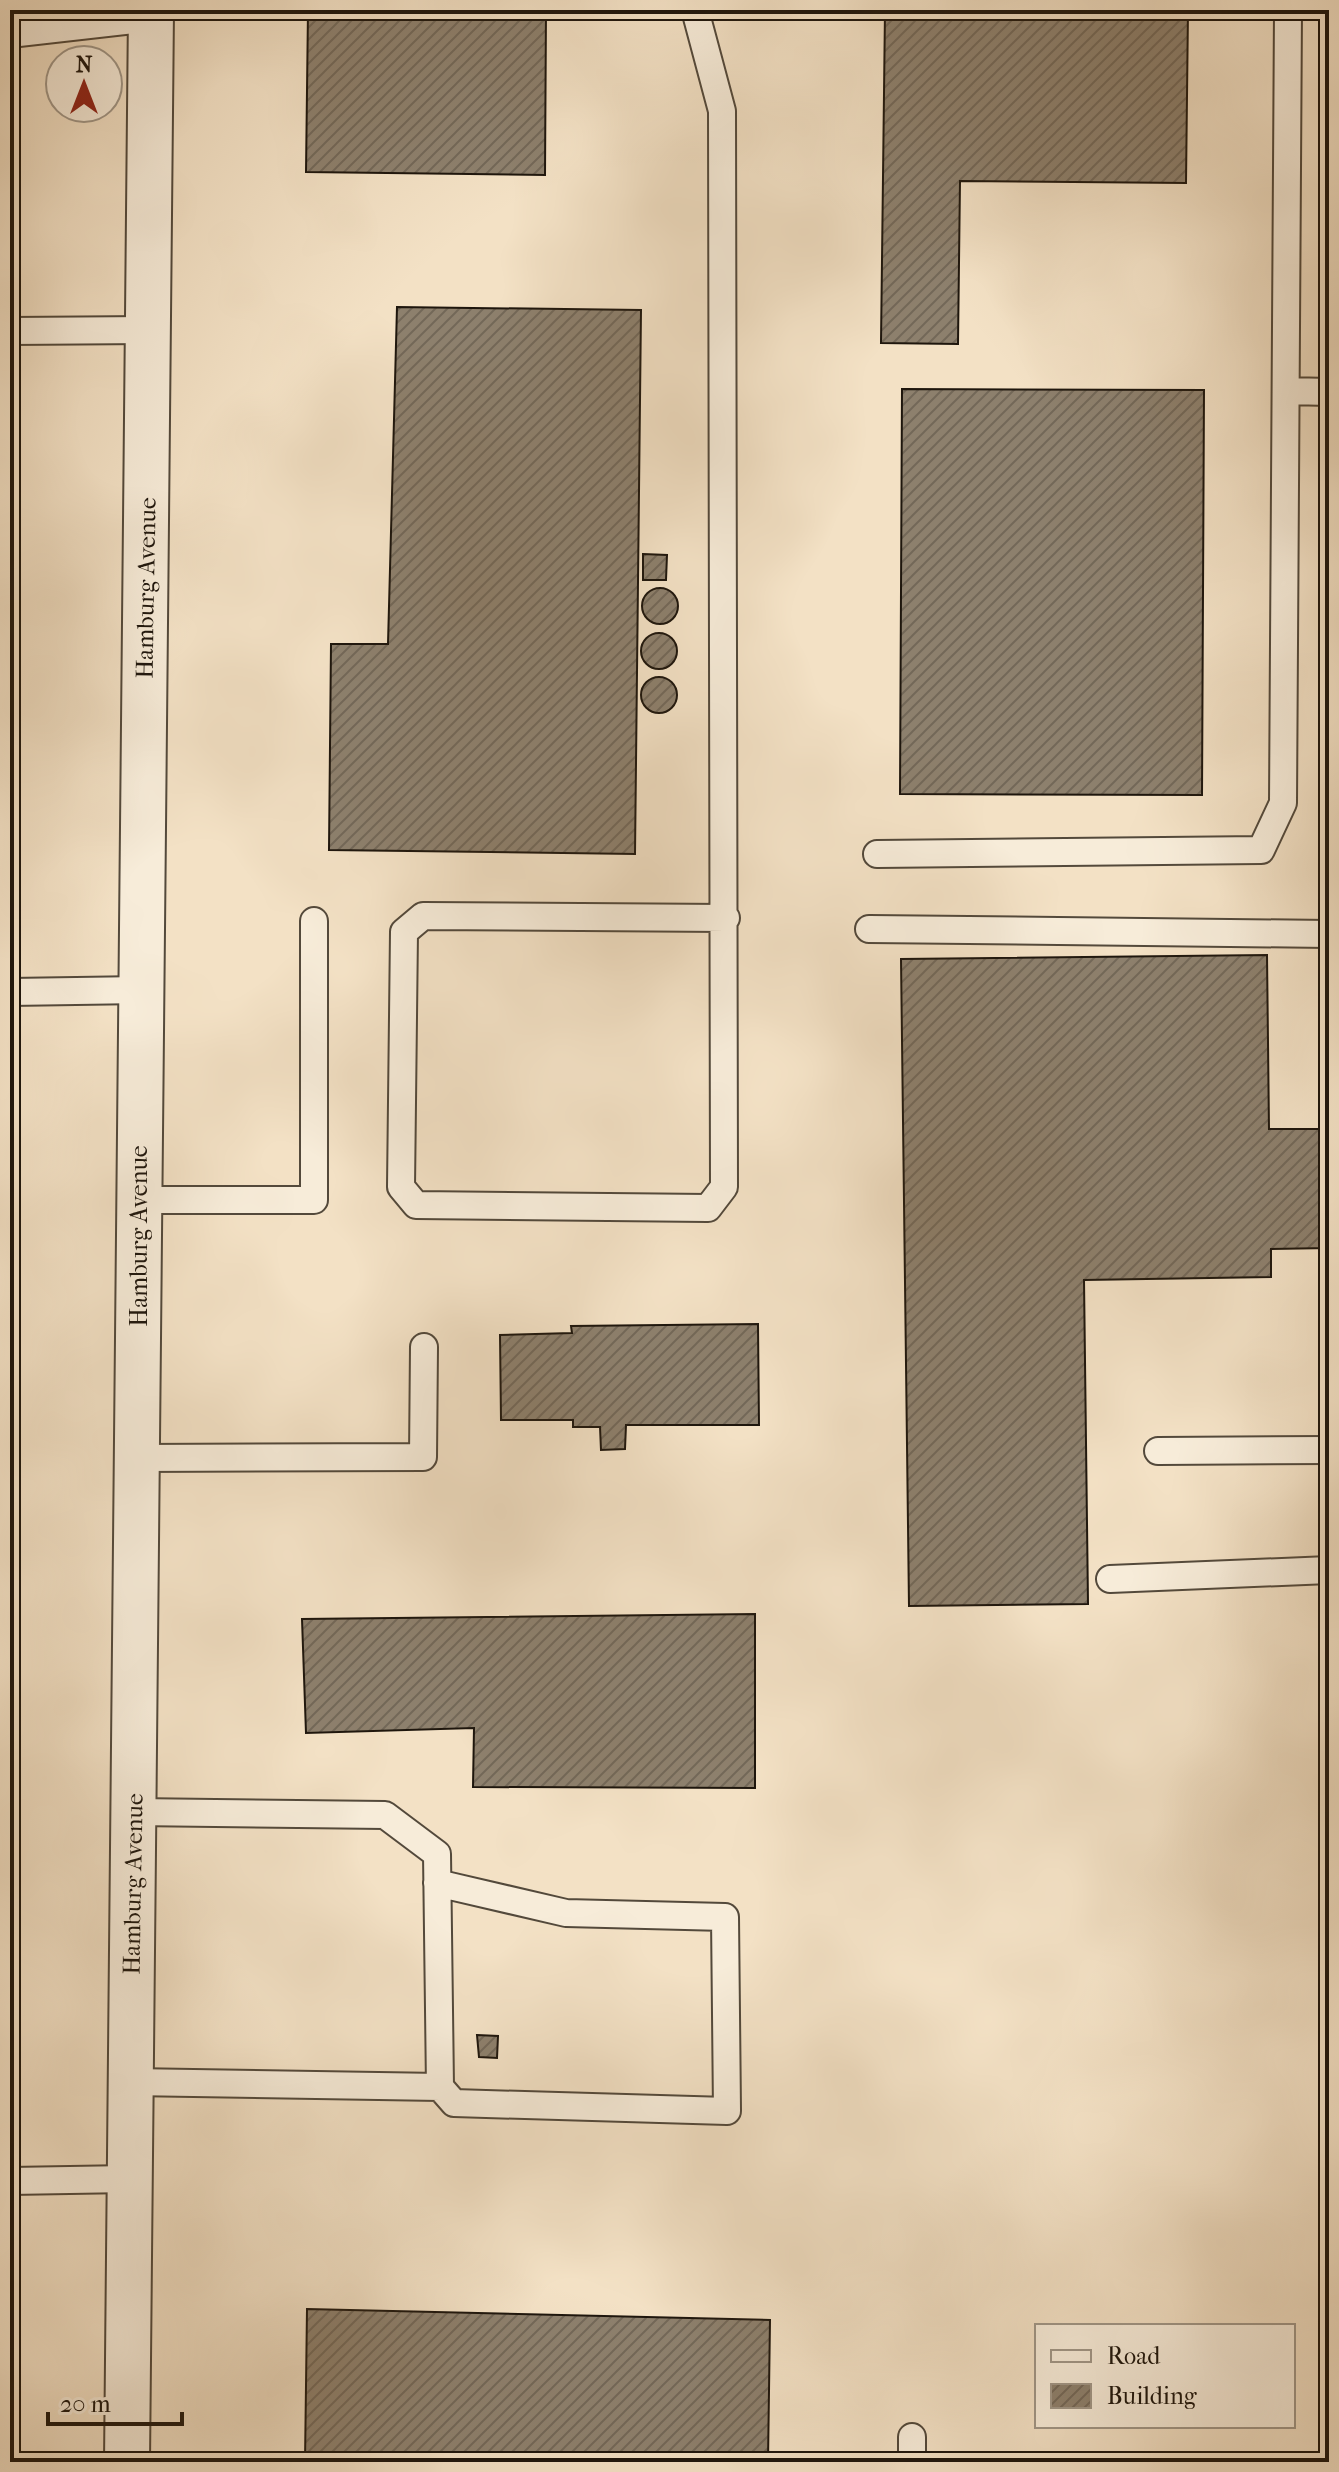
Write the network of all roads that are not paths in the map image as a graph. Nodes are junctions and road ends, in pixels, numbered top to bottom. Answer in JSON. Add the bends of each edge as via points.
{"nodes":[{"id":1,"x":695,"y":10,"type":"edge"},
{"id":2,"x":1288,"y":10,"type":"edge"},
{"id":3,"x":151,"y":14,"type":"edge"},
{"id":4,"x":10,"y":34,"type":"edge"},
{"id":5,"x":149,"y":330,"type":"junction"},
{"id":6,"x":10,"y":331,"type":"edge"},
{"id":7,"x":1288,"y":391,"type":"junction"},
{"id":8,"x":1329,"y":392,"type":"edge"},
{"id":9,"x":877,"y":854,"type":"dead end"},
{"id":10,"x":726,"y":918,"type":"junction"},
{"id":11,"x":314,"y":921,"type":"dead end"},
{"id":12,"x":869,"y":929,"type":"dead end"},
{"id":13,"x":1329,"y":934,"type":"edge"},
{"id":14,"x":142,"y":990,"type":"junction"},
{"id":15,"x":10,"y":992,"type":"edge"},
{"id":16,"x":139,"y":1200,"type":"junction"},
{"id":17,"x":424,"y":1347,"type":"dead end"},
{"id":18,"x":1329,"y":1450,"type":"edge"},
{"id":19,"x":1158,"y":1451,"type":"dead end"},
{"id":20,"x":138,"y":1458,"type":"junction"},
{"id":21,"x":1329,"y":1570,"type":"edge"},
{"id":22,"x":1110,"y":1579,"type":"dead end"},
{"id":23,"x":134,"y":1812,"type":"junction"},
{"id":24,"x":437,"y":1883,"type":"junction"},
{"id":25,"x":131,"y":2082,"type":"junction"},
{"id":26,"x":440,"y":2087,"type":"junction"},
{"id":27,"x":129,"y":2179,"type":"junction"},
{"id":28,"x":10,"y":2181,"type":"edge"},
{"id":29,"x":127,"y":2462,"type":"edge"}],
"edges":[{"from":1,"to":10,"type":"lane","via":[[722,111]]},
{"from":2,"to":7,"type":"lane"},
{"from":3,"to":4,"type":"lane"},
{"from":3,"to":5,"type":"street","name":"Hamburg Avenue"},
{"from":5,"to":6,"type":"lane"},
{"from":5,"to":14,"type":"street","name":"Hamburg Avenue"},
{"from":7,"to":8,"type":"lane"},
{"from":7,"to":9,"type":"lane","via":[[1283,803],[1261,850]]},
{"from":10,"to":10,"type":"lane","via":[[724,1187],[708,1208],[416,1205],[401,1187],[404,932],[423,916]]},
{"from":11,"to":16,"type":"lane","via":[[314,1200]]},
{"from":12,"to":13,"type":"lane"},
{"from":14,"to":15,"type":"lane"},
{"from":14,"to":16,"type":"street","name":"Hamburg Avenue"},
{"from":16,"to":20,"type":"street","name":"Hamburg Avenue"},
{"from":17,"to":20,"type":"lane","via":[[423,1457]]},
{"from":18,"to":19,"type":"lane"},
{"from":20,"to":23,"type":"street","name":"Hamburg Avenue"},
{"from":21,"to":22,"type":"lane"},
{"from":23,"to":24,"type":"lane","via":[[385,1815],[437,1854]]},
{"from":23,"to":25,"type":"street","name":"Hamburg Avenue"},
{"from":24,"to":26,"type":"lane"},
{"from":24,"to":26,"type":"lane","via":[[566,1913],[725,1917],[727,2111],[454,2103]]},
{"from":25,"to":26,"type":"lane"},
{"from":25,"to":27,"type":"street","name":"Hamburg Avenue"},
{"from":27,"to":28,"type":"lane"},
{"from":27,"to":29,"type":"street","name":"Hamburg Avenue"}]}
